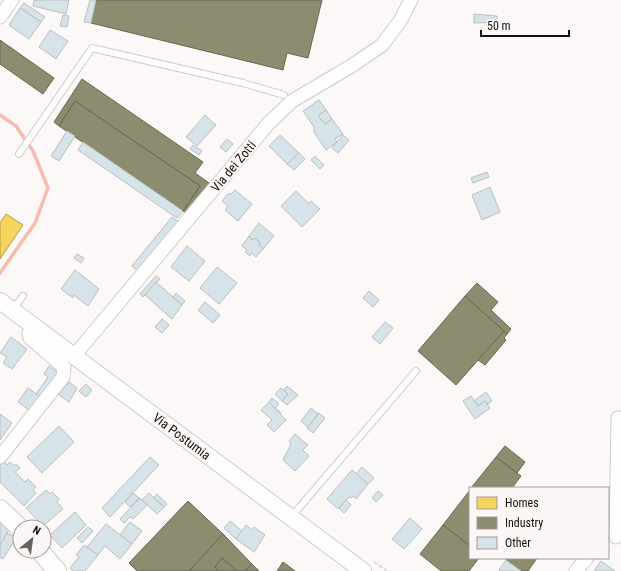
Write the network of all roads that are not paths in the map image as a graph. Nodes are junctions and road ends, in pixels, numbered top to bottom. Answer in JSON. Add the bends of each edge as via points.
{"nodes":[{"id":1,"x":12,"y":0,"type":"edge"},
{"id":2,"x":411,"y":0,"type":"edge"},
{"id":3,"x":0,"y":17,"type":"edge"},
{"id":4,"x":284,"y":95,"type":"dead end"},
{"id":5,"x":19,"y":154,"type":"dead end"},
{"id":6,"x":23,"y":296,"type":"dead end"},
{"id":7,"x":6,"y":305,"type":"edge"},
{"id":8,"x":33,"y":325,"type":"junction"},
{"id":9,"x":74,"y":356,"type":"junction"},
{"id":10,"x":416,"y":371,"type":"dead end"},
{"id":11,"x":618,"y":418,"type":"dead end"},
{"id":12,"x":0,"y":457,"type":"edge"},
{"id":13,"x":0,"y":509,"type":"edge"},
{"id":14,"x":291,"y":518,"type":"junction"},
{"id":15,"x":12,"y":520,"type":"edge"},
{"id":16,"x":615,"y":537,"type":"edge"},
{"id":17,"x":47,"y":559,"type":"edge"},
{"id":18,"x":586,"y":559,"type":"edge"},
{"id":19,"x":57,"y":571,"type":"edge"},
{"id":20,"x":363,"y":571,"type":"edge"},
{"id":21,"x":576,"y":571,"type":"edge"}],
"edges":[{"from":1,"to":3,"type":"street"},
{"from":2,"to":9,"type":"street","name":"Via dei Zotti","via":[[400,21],[382,45],[354,65],[292,101],[268,124]]},
{"from":4,"to":5,"type":"lane","via":[[92,48]]},
{"from":6,"to":7,"type":"lane"},
{"from":7,"to":8,"type":"street","name":"Via Postumia"},
{"from":8,"to":9,"type":"street","name":"Via Postumia"},
{"from":8,"to":12,"type":"street","via":[[29,333],[30,338],[64,366],[63,377]]},
{"from":9,"to":14,"type":"street","name":"Via Postumia"},
{"from":10,"to":14,"type":"lane"},
{"from":11,"to":16,"type":"street"},
{"from":13,"to":15,"type":"main road"},
{"from":14,"to":20,"type":"street","name":"Via Postumia"},
{"from":17,"to":19,"type":"main road"},
{"from":18,"to":21,"type":"street"}]}
